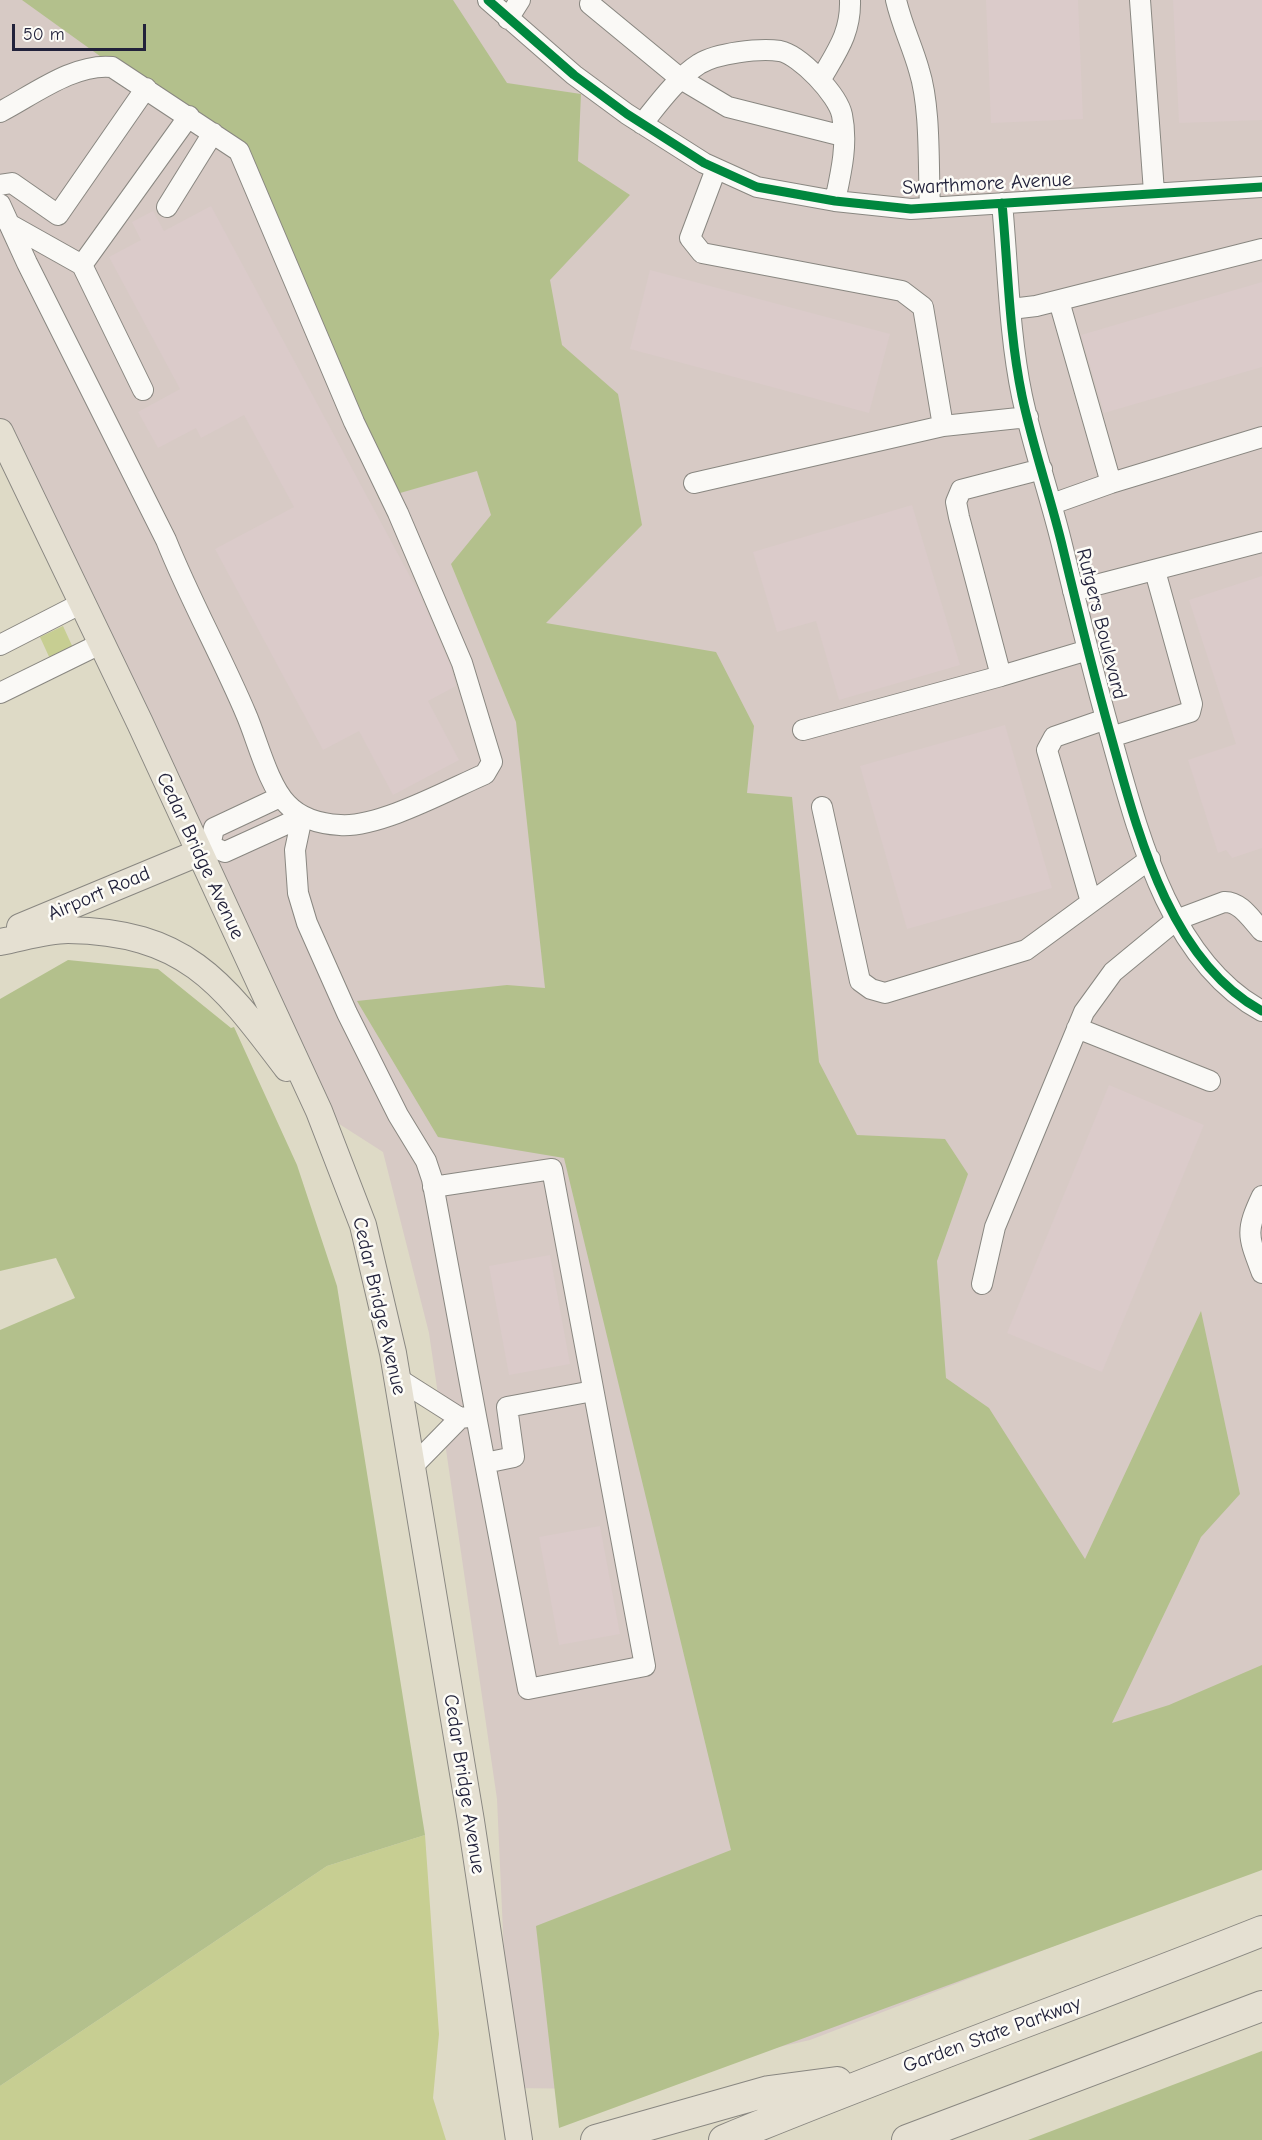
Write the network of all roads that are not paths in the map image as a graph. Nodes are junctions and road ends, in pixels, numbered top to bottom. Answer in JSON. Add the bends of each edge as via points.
{"nodes":[{"id":1,"x":488,"y":0,"type":"edge"},
{"id":2,"x":520,"y":0,"type":"edge"},
{"id":3,"x":850,"y":0,"type":"edge"},
{"id":4,"x":896,"y":0,"type":"edge"},
{"id":5,"x":1140,"y":0,"type":"edge"},
{"id":6,"x":590,"y":4,"type":"dead end"},
{"id":7,"x":508,"y":19,"type":"junction"},
{"id":8,"x":681,"y":79,"type":"junction"},
{"id":9,"x":821,"y":79,"type":"junction"},
{"id":10,"x":146,"y":88,"type":"junction"},
{"id":11,"x":0,"y":112,"type":"edge"},
{"id":12,"x":189,"y":116,"type":"junction"},
{"id":13,"x":642,"y":124,"type":"junction"},
{"id":14,"x":213,"y":133,"type":"junction"},
{"id":15,"x":843,"y":136,"type":"junction"},
{"id":16,"x":716,"y":169,"type":"junction"},
{"id":17,"x":0,"y":185,"type":"edge"},
{"id":18,"x":1262,"y":187,"type":"edge"},
{"id":19,"x":1154,"y":192,"type":"junction"},
{"id":20,"x":835,"y":201,"type":"junction"},
{"id":21,"x":1002,"y":203,"type":"junction"},
{"id":22,"x":0,"y":204,"type":"edge"},
{"id":23,"x":167,"y":207,"type":"dead end"},
{"id":24,"x":930,"y":208,"type":"junction"},
{"id":25,"x":9,"y":224,"type":"junction"},
{"id":26,"x":1262,"y":249,"type":"edge"},
{"id":27,"x":82,"y":264,"type":"junction"},
{"id":28,"x":1059,"y":300,"type":"junction"},
{"id":29,"x":1011,"y":309,"type":"junction"},
{"id":30,"x":143,"y":390,"type":"dead end"},
{"id":31,"x":1028,"y":417,"type":"junction"},
{"id":32,"x":943,"y":426,"type":"junction"},
{"id":33,"x":0,"y":432,"type":"edge"},
{"id":34,"x":1262,"y":437,"type":"edge"},
{"id":35,"x":1042,"y":469,"type":"junction"},
{"id":36,"x":694,"y":483,"type":"dead end"},
{"id":37,"x":1112,"y":483,"type":"junction"},
{"id":38,"x":1052,"y":504,"type":"junction"},
{"id":39,"x":1262,"y":543,"type":"edge"},
{"id":40,"x":1155,"y":571,"type":"junction"},
{"id":41,"x":1073,"y":591,"type":"junction"},
{"id":42,"x":82,"y":603,"type":"junction"},
{"id":43,"x":102,"y":643,"type":"junction"},
{"id":44,"x":0,"y":645,"type":"edge"},
{"id":45,"x":1088,"y":650,"type":"junction"},
{"id":46,"x":1001,"y":676,"type":"junction"},
{"id":47,"x":0,"y":693,"type":"edge"},
{"id":48,"x":1109,"y":728,"type":"junction"},
{"id":49,"x":802,"y":730,"type":"dead end"},
{"id":50,"x":280,"y":796,"type":"junction"},
{"id":51,"x":822,"y":807,"type":"dead end"},
{"id":52,"x":302,"y":817,"type":"junction"},
{"id":53,"x":204,"y":850,"type":"junction"},
{"id":54,"x":1150,"y":859,"type":"junction"},
{"id":55,"x":1091,"y":902,"type":"junction"},
{"id":56,"x":1176,"y":920,"type":"junction"},
{"id":57,"x":1262,"y":931,"type":"edge"},
{"id":58,"x":0,"y":936,"type":"edge"},
{"id":59,"x":0,"y":942,"type":"edge"},
{"id":60,"x":1262,"y":1011,"type":"edge"},
{"id":61,"x":1077,"y":1028,"type":"junction"},
{"id":62,"x":1210,"y":1081,"type":"dead end"},
{"id":63,"x":319,"y":1112,"type":"junction"},
{"id":64,"x":433,"y":1187,"type":"junction"},
{"id":65,"x":1262,"y":1196,"type":"edge"},
{"id":66,"x":1262,"y":1273,"type":"edge"},
{"id":67,"x":982,"y":1284,"type":"dead end"},
{"id":68,"x":397,"y":1378,"type":"junction"},
{"id":69,"x":593,"y":1391,"type":"junction"},
{"id":70,"x":468,"y":1417,"type":"junction"},
{"id":71,"x":485,"y":1463,"type":"junction"},
{"id":72,"x":412,"y":1467,"type":"junction"},
{"id":73,"x":1262,"y":1931,"type":"edge"},
{"id":74,"x":1262,"y":2006,"type":"edge"},
{"id":75,"x":875,"y":2077,"type":"junction"},
{"id":76,"x":983,"y":2110,"type":"junction"},
{"id":77,"x":519,"y":2140,"type":"edge"},
{"id":78,"x":596,"y":2140,"type":"edge"},
{"id":79,"x":724,"y":2140,"type":"edge"},
{"id":80,"x":907,"y":2140,"type":"edge"},
{"id":81,"x":950,"y":2140,"type":"edge"}],
"edges":[{"from":1,"to":7,"type":"street","name":"Swarthmore Avenue"},
{"from":2,"to":7,"type":"street"},
{"from":3,"to":9,"type":"street","via":[[851,20],[844,40]]},
{"from":4,"to":24,"type":"street","via":[[902,28],[920,70]]},
{"from":5,"to":19,"type":"street"},
{"from":6,"to":8,"type":"street"},
{"from":7,"to":13,"type":"street","name":"Swarthmore Avenue","via":[[574,75]]},
{"from":8,"to":9,"type":"street","via":[[700,63],[734,52],[781,51]]},
{"from":8,"to":13,"type":"street"},
{"from":8,"to":15,"type":"street","via":[[728,107]]},
{"from":9,"to":15,"type":"street","via":[[842,114]]},
{"from":10,"to":11,"type":"street","via":[[112,67],[100,66],[70,75]]},
{"from":10,"to":12,"type":"street"},
{"from":10,"to":17,"type":"street","via":[[58,215],[12,183]]},
{"from":12,"to":14,"type":"street"},
{"from":12,"to":27,"type":"street"},
{"from":13,"to":16,"type":"street","name":"Swarthmore Avenue"},
{"from":14,"to":23,"type":"street"},
{"from":14,"to":52,"type":"street","via":[[240,151],[354,422],[462,663],[492,762],[485,774],[365,823],[342,825]]},
{"from":15,"to":20,"type":"street","via":[[844,158]]},
{"from":16,"to":20,"type":"street","name":"Swarthmore Avenue","via":[[758,187]]},
{"from":16,"to":32,"type":"street","via":[[690,238],[702,253],[902,291],[923,307]]},
{"from":18,"to":19,"type":"street","name":"Swarthmore Avenue"},
{"from":19,"to":21,"type":"street","name":"Swarthmore Avenue"},
{"from":20,"to":24,"type":"street","name":"Swarthmore Avenue"},
{"from":21,"to":24,"type":"street","name":"Swarthmore Avenue"},
{"from":21,"to":29,"type":"street","name":"Rutgers Boulevard"},
{"from":22,"to":25,"type":"street"},
{"from":25,"to":27,"type":"street"},
{"from":25,"to":50,"type":"street","via":[[166,540]]},
{"from":26,"to":28,"type":"street"},
{"from":27,"to":30,"type":"street"},
{"from":28,"to":29,"type":"street"},
{"from":28,"to":37,"type":"street"},
{"from":29,"to":31,"type":"street","name":"Rutgers Boulevard"},
{"from":31,"to":32,"type":"street"},
{"from":31,"to":35,"type":"street","name":"Rutgers Boulevard"},
{"from":32,"to":36,"type":"street"},
{"from":33,"to":42,"type":"main road","name":"Cedar Bridge Avenue"},
{"from":34,"to":37,"type":"street"},
{"from":35,"to":38,"type":"street","name":"Rutgers Boulevard"},
{"from":35,"to":46,"type":"street","via":[[967,487],[957,495],[959,517]]},
{"from":37,"to":38,"type":"street"},
{"from":38,"to":41,"type":"street","name":"Rutgers Boulevard"},
{"from":39,"to":40,"type":"street"},
{"from":40,"to":41,"type":"street"},
{"from":40,"to":48,"type":"street","via":[[1192,704],[1190,712]]},
{"from":41,"to":45,"type":"street","name":"Rutgers Boulevard"},
{"from":42,"to":43,"type":"main road","name":"Cedar Bridge Avenue"},
{"from":42,"to":44,"type":"street"},
{"from":43,"to":47,"type":"street"},
{"from":43,"to":53,"type":"main road","name":"Cedar Bridge Avenue"},
{"from":45,"to":46,"type":"street"},
{"from":45,"to":48,"type":"street","name":"Rutgers Boulevard"},
{"from":46,"to":49,"type":"street"},
{"from":48,"to":54,"type":"street","name":"Rutgers Boulevard","via":[[1136,825]]},
{"from":48,"to":55,"type":"street","via":[[1054,736],[1047,750]]},
{"from":50,"to":52,"type":"street"},
{"from":50,"to":53,"type":"street","via":[[214,828]]},
{"from":51,"to":55,"type":"street","via":[[860,981],[871,989],[885,993],[1026,950]]},
{"from":52,"to":53,"type":"street","via":[[225,852]]},
{"from":52,"to":64,"type":"street","via":[[294,850],[298,893],[307,922],[347,1013],[398,1115],[426,1161]]},
{"from":53,"to":58,"type":"main road","name":"Airport Road"},
{"from":53,"to":63,"type":"main road","name":"Cedar Bridge Avenue"},
{"from":54,"to":55,"type":"street"},
{"from":54,"to":56,"type":"street","name":"Rutgers Boulevard"},
{"from":56,"to":57,"type":"street","via":[[1232,902]]},
{"from":56,"to":60,"type":"street","name":"Rutgers Boulevard","via":[[1194,949],[1239,999]]},
{"from":56,"to":61,"type":"street","via":[[1113,972]]},
{"from":59,"to":63,"type":"main road","via":[[66,930],[126,936],[172,952],[223,987]]},
{"from":61,"to":62,"type":"street"},
{"from":61,"to":67,"type":"street","via":[[995,1227]]},
{"from":63,"to":68,"type":"main road","name":"Cedar Bridge Avenue","via":[[363,1226]]},
{"from":64,"to":69,"type":"street","via":[[552,1169]]},
{"from":64,"to":70,"type":"street"},
{"from":65,"to":66,"type":"street","via":[[1250,1223],[1252,1247]]},
{"from":68,"to":70,"type":"street"},
{"from":68,"to":72,"type":"main road","name":"Cedar Bridge Avenue"},
{"from":69,"to":71,"type":"street","via":[[507,1407],[514,1457]]},
{"from":69,"to":71,"type":"street","via":[[645,1666],[528,1689]]},
{"from":70,"to":71,"type":"street"},
{"from":70,"to":72,"type":"street"},
{"from":72,"to":77,"type":"main road","name":"Cedar Bridge Avenue"},
{"from":73,"to":75,"type":"highway","name":"Garden State Parkway","via":[[966,2046]]},
{"from":74,"to":76,"type":"highway"},
{"from":75,"to":78,"type":"highway","via":[[769,2091]]},
{"from":75,"to":79,"type":"highway","name":"Garden State Parkway"},
{"from":76,"to":80,"type":"highway"},
{"from":76,"to":81,"type":"highway"}]}
